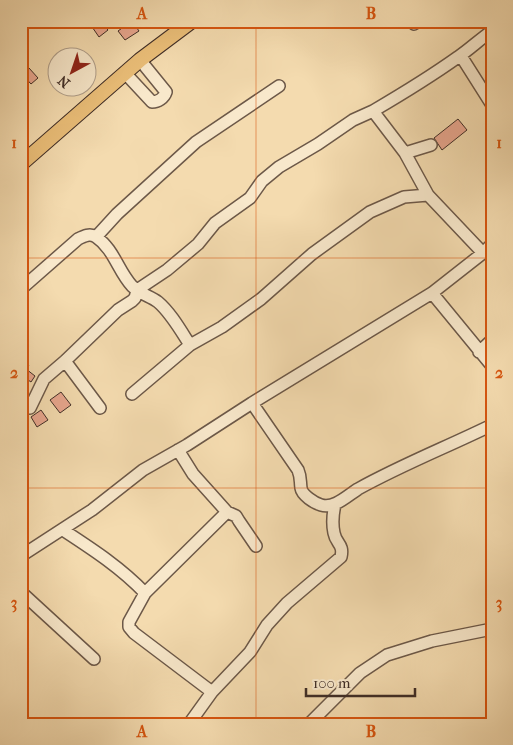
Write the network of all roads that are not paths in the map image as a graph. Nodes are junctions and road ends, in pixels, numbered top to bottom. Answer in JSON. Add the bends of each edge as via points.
{"nodes":[{"id":1,"x":192,"y":21,"type":"edge"},
{"id":2,"x":492,"y":31,"type":"edge"},
{"id":3,"x":461,"y":56,"type":"junction"},
{"id":4,"x":140,"y":60,"type":"junction"},
{"id":5,"x":125,"y":73,"type":"junction"},
{"id":6,"x":279,"y":86,"type":"dead end"},
{"id":7,"x":492,"y":105,"type":"edge"},
{"id":8,"x":372,"y":111,"type":"junction"},
{"id":9,"x":431,"y":145,"type":"dead end"},
{"id":10,"x":405,"y":153,"type":"junction"},
{"id":11,"x":21,"y":164,"type":"edge"},
{"id":12,"x":428,"y":195,"type":"junction"},
{"id":13,"x":96,"y":237,"type":"junction"},
{"id":14,"x":492,"y":244,"type":"edge"},
{"id":15,"x":483,"y":253,"type":"junction"},
{"id":16,"x":21,"y":289,"type":"edge"},
{"id":17,"x":137,"y":290,"type":"junction"},
{"id":18,"x":432,"y":293,"type":"junction"},
{"id":19,"x":492,"y":340,"type":"edge"},
{"id":20,"x":190,"y":345,"type":"junction"},
{"id":21,"x":480,"y":352,"type":"junction"},
{"id":22,"x":65,"y":361,"type":"junction"},
{"id":23,"x":492,"y":366,"type":"edge"},
{"id":24,"x":132,"y":394,"type":"dead end"},
{"id":25,"x":252,"y":403,"type":"junction"},
{"id":26,"x":30,"y":408,"type":"dead end"},
{"id":27,"x":100,"y":408,"type":"dead end"},
{"id":28,"x":492,"y":424,"type":"edge"},
{"id":29,"x":178,"y":450,"type":"junction"},
{"id":30,"x":335,"y":504,"type":"junction"},
{"id":31,"x":227,"y":512,"type":"junction"},
{"id":32,"x":62,"y":530,"type":"junction"},
{"id":33,"x":256,"y":546,"type":"dead end"},
{"id":34,"x":21,"y":556,"type":"edge"},
{"id":35,"x":21,"y":592,"type":"edge"},
{"id":36,"x":145,"y":593,"type":"junction"},
{"id":37,"x":492,"y":629,"type":"edge"},
{"id":38,"x":94,"y":659,"type":"dead end"},
{"id":39,"x":212,"y":692,"type":"junction"},
{"id":40,"x":189,"y":724,"type":"edge"},
{"id":41,"x":309,"y":724,"type":"edge"}],
"edges":[{"from":1,"to":4,"type":"main road"},
{"from":2,"to":3,"type":"street"},
{"from":3,"to":7,"type":"street"},
{"from":3,"to":8,"type":"street"},
{"from":4,"to":5,"type":"main road"},
{"from":4,"to":5,"type":"street","via":[[166,92],[162,98],[152,102]]},
{"from":5,"to":11,"type":"main road"},
{"from":6,"to":13,"type":"street","via":[[196,142]]},
{"from":8,"to":10,"type":"street"},
{"from":8,"to":17,"type":"street","via":[[279,167],[262,181],[250,198],[215,223],[198,244]]},
{"from":9,"to":10,"type":"street"},
{"from":10,"to":12,"type":"street"},
{"from":12,"to":15,"type":"street"},
{"from":12,"to":20,"type":"street","via":[[404,197],[370,212],[222,327]]},
{"from":13,"to":16,"type":"street","via":[[86,235],[78,239]]},
{"from":13,"to":17,"type":"street"},
{"from":14,"to":15,"type":"street"},
{"from":15,"to":18,"type":"street"},
{"from":17,"to":20,"type":"street","via":[[164,308]]},
{"from":17,"to":22,"type":"street","via":[[132,301],[118,310]]},
{"from":18,"to":21,"type":"street"},
{"from":18,"to":25,"type":"street"},
{"from":19,"to":21,"type":"street"},
{"from":20,"to":24,"type":"street"},
{"from":21,"to":23,"type":"street"},
{"from":22,"to":26,"type":"street","via":[[44,379]]},
{"from":22,"to":27,"type":"street"},
{"from":25,"to":29,"type":"street"},
{"from":25,"to":30,"type":"street","via":[[298,470],[303,493],[320,505]]},
{"from":28,"to":30,"type":"street","via":[[383,475]]},
{"from":29,"to":31,"type":"street","via":[[193,474]]},
{"from":29,"to":32,"type":"street","via":[[137,474]]},
{"from":30,"to":39,"type":"street","via":[[334,532],[342,548],[340,557],[287,603],[267,625],[250,652]]},
{"from":31,"to":33,"type":"street","via":[[236,516]]},
{"from":31,"to":36,"type":"street"},
{"from":32,"to":34,"type":"street"},
{"from":32,"to":36,"type":"street","via":[[105,557]]},
{"from":35,"to":38,"type":"street"},
{"from":36,"to":39,"type":"street","via":[[129,628]]},
{"from":37,"to":41,"type":"street","via":[[432,641],[387,655],[360,673]]},
{"from":39,"to":40,"type":"street"}]}
